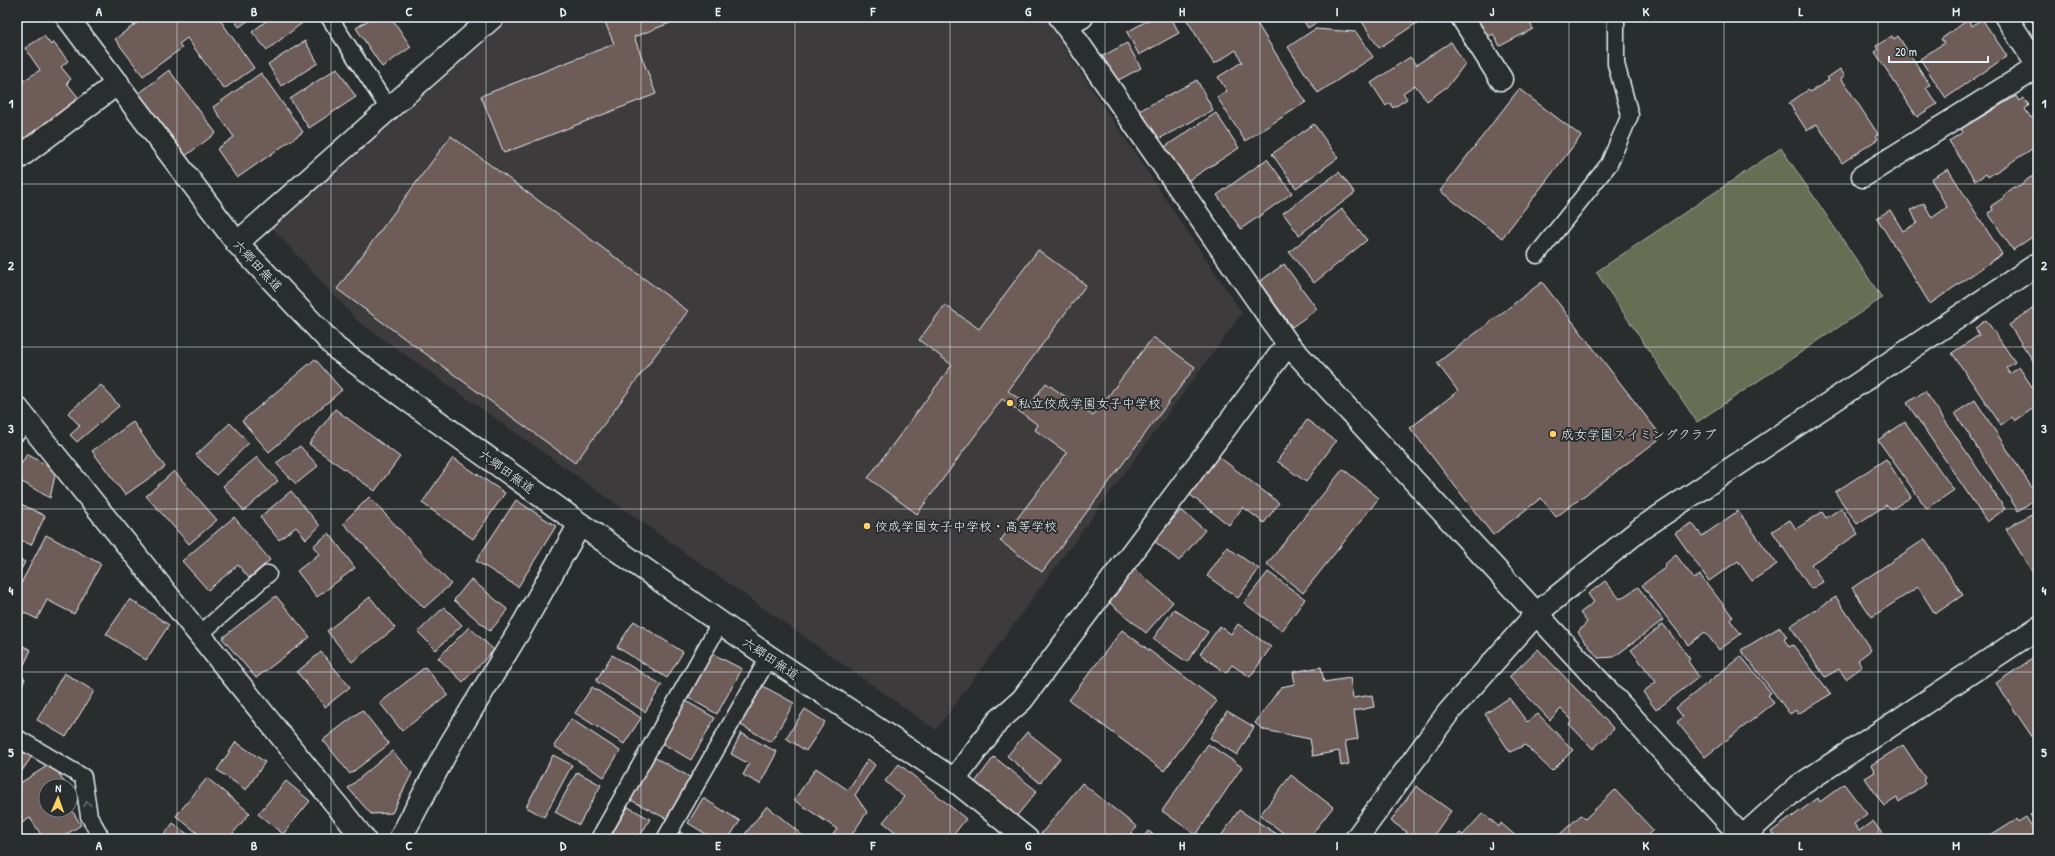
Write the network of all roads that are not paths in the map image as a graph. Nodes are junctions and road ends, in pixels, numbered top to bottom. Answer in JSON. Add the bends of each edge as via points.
{"nodes":[{"id":1,"x":67,"y":17,"type":"edge"},
{"id":2,"x":329,"y":17,"type":"edge"},
{"id":3,"x":493,"y":17,"type":"edge"},
{"id":4,"x":1462,"y":17,"type":"edge"},
{"id":5,"x":1616,"y":17,"type":"edge"},
{"id":6,"x":2006,"y":17,"type":"edge"},
{"id":7,"x":1070,"y":20,"type":"edge"},
{"id":8,"x":2038,"y":66,"type":"edge"},
{"id":9,"x":1501,"y":79,"type":"dead end"},
{"id":10,"x":118,"y":83,"type":"junction"},
{"id":11,"x":389,"y":109,"type":"junction"},
{"id":12,"x":17,"y":159,"type":"edge"},
{"id":13,"x":1863,"y":176,"type":"dead end"},
{"id":14,"x":237,"y":243,"type":"junction"},
{"id":15,"x":1537,"y":255,"type":"dead end"},
{"id":16,"x":2038,"y":264,"type":"edge"},
{"id":17,"x":1288,"y":344,"type":"junction"},
{"id":18,"x":19,"y":420,"type":"edge"},
{"id":19,"x":580,"y":524,"type":"junction"},
{"id":20,"x":268,"y":574,"type":"dead end"},
{"id":21,"x":1537,"y":613,"type":"junction"},
{"id":22,"x":720,"y":623,"type":"junction"},
{"id":23,"x":2038,"y":628,"type":"edge"},
{"id":24,"x":199,"y":635,"type":"junction"},
{"id":25,"x":769,"y":657,"type":"junction"},
{"id":26,"x":17,"y":738,"type":"edge"},
{"id":27,"x":954,"y":780,"type":"junction"},
{"id":28,"x":1742,"y":838,"type":"edge"},
{"id":29,"x":102,"y":839,"type":"edge"},
{"id":30,"x":364,"y":839,"type":"edge"},
{"id":31,"x":400,"y":839,"type":"edge"},
{"id":32,"x":599,"y":839,"type":"edge"},
{"id":33,"x":666,"y":839,"type":"edge"},
{"id":34,"x":1027,"y":839,"type":"edge"},
{"id":35,"x":1356,"y":839,"type":"edge"}],
"edges":[{"from":1,"to":10,"type":"street","name":"六郷田無道"},
{"from":2,"to":11,"type":"lane"},
{"from":3,"to":11,"type":"street"},
{"from":4,"to":9,"type":"street"},
{"from":5,"to":15,"type":"lane","via":[[1616,64],[1630,114],[1609,164]]},
{"from":6,"to":8,"type":"street"},
{"from":7,"to":17,"type":"street"},
{"from":8,"to":13,"type":"street"},
{"from":10,"to":12,"type":"street"},
{"from":10,"to":14,"type":"street","name":"六郷田無道"},
{"from":11,"to":14,"type":"street"},
{"from":14,"to":19,"type":"street","name":"六郷田無道","via":[[337,349]]},
{"from":16,"to":21,"type":"street","via":[[1642,528]]},
{"from":17,"to":21,"type":"street"},
{"from":17,"to":27,"type":"street","via":[[1022,700],[998,721]]},
{"from":18,"to":24,"type":"street"},
{"from":19,"to":22,"type":"street","name":"六郷田無道"},
{"from":19,"to":31,"type":"street","via":[[522,628],[450,745]]},
{"from":20,"to":24,"type":"lane"},
{"from":21,"to":28,"type":"street"},
{"from":21,"to":35,"type":"street","via":[[1448,713]]},
{"from":22,"to":25,"type":"street","name":"六郷田無道"},
{"from":22,"to":32,"type":"lane"},
{"from":23,"to":28,"type":"street","via":[[1799,786]]},
{"from":24,"to":30,"type":"street"},
{"from":25,"to":27,"type":"street","name":"六郷田無道"},
{"from":25,"to":33,"type":"lane"},
{"from":29,"to":26,"type":"lane","one_way":true,"via":[[89,816],[83,777]]},
{"from":27,"to":34,"type":"street","name":"六郷田無道"}]}
